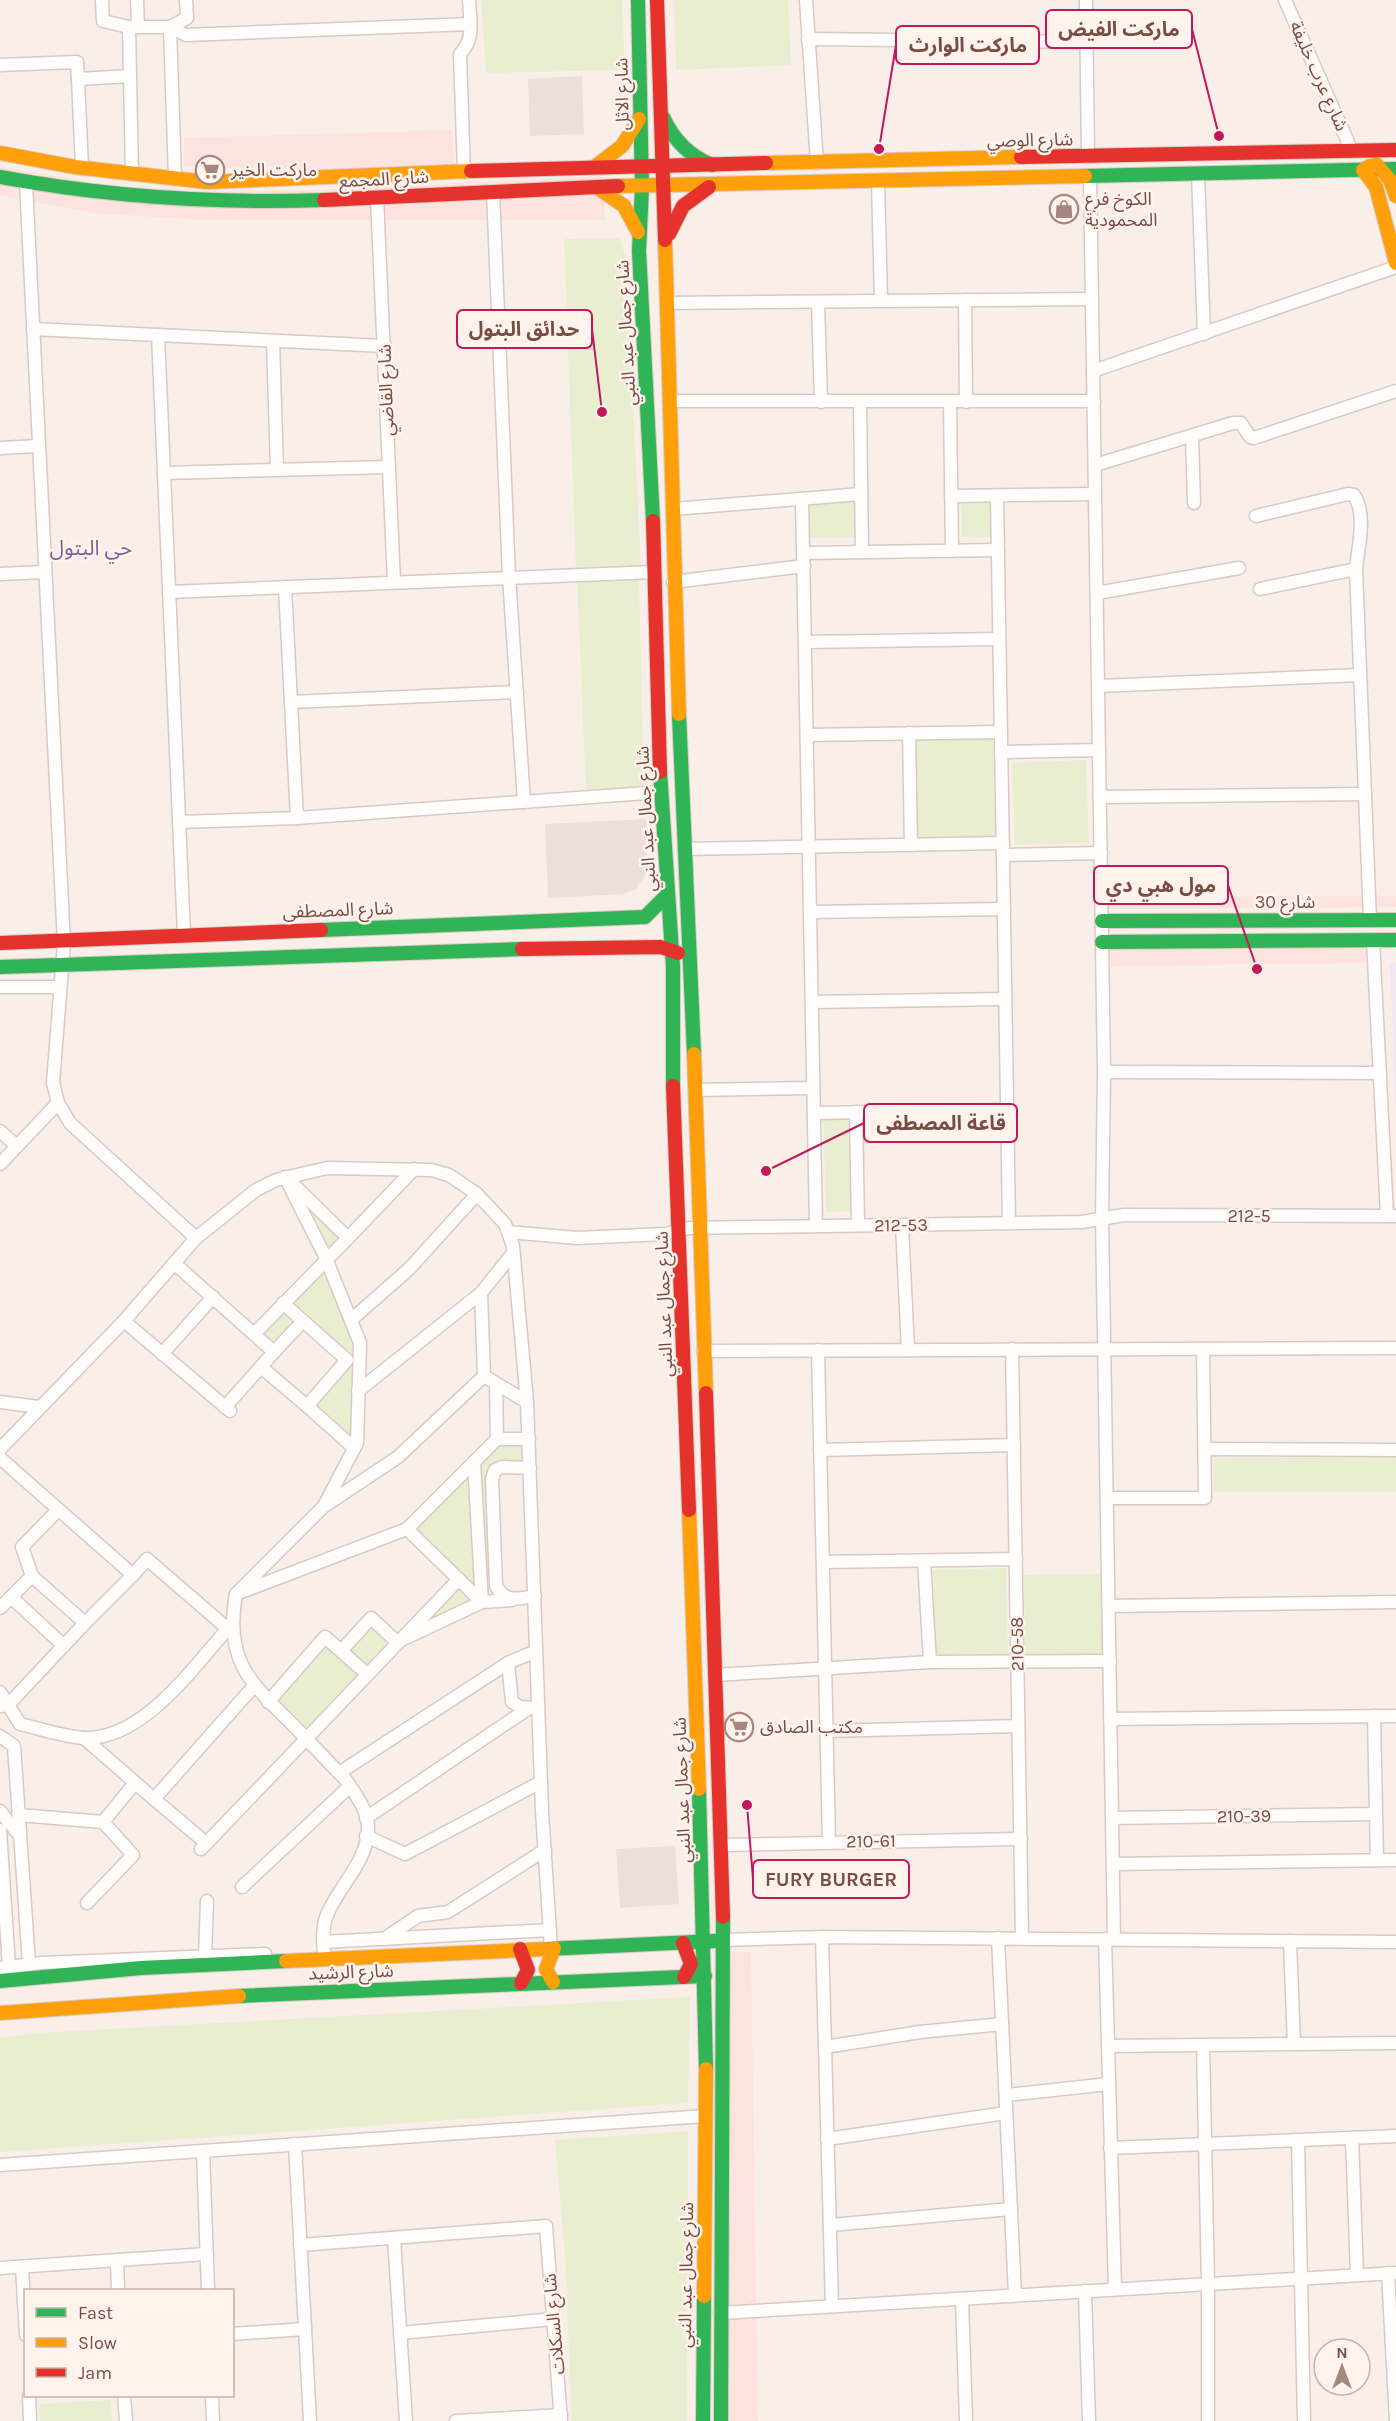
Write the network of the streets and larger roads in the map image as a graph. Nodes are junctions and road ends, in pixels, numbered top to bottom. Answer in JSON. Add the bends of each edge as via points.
{"nodes":[{"id":1,"x":102,"y":0,"type":"edge"},
{"id":2,"x":137,"y":0,"type":"edge"},
{"id":3,"x":186,"y":0,"type":"edge"},
{"id":4,"x":469,"y":0,"type":"edge"},
{"id":5,"x":638,"y":0,"type":"edge"},
{"id":6,"x":657,"y":0,"type":"edge"},
{"id":7,"x":806,"y":0,"type":"edge"},
{"id":8,"x":1086,"y":0,"type":"edge"},
{"id":9,"x":1285,"y":0,"type":"edge"},
{"id":10,"x":470,"y":24,"type":"junction"},
{"id":11,"x":134,"y":27,"type":"junction"},
{"id":12,"x":170,"y":27,"type":"junction"},
{"id":13,"x":808,"y":39,"type":"junction"},
{"id":14,"x":1087,"y":42,"type":"junction"},
{"id":15,"x":0,"y":65,"type":"edge"},
{"id":16,"x":130,"y":76,"type":"junction"},
{"id":17,"x":78,"y":79,"type":"junction"},
{"id":18,"x":661,"y":111,"type":"junction"},
{"id":19,"x":640,"y":112,"type":"junction"},
{"id":20,"x":0,"y":153,"type":"edge"},
{"id":21,"x":1193,"y":154,"type":"junction"},
{"id":22,"x":1159,"y":155,"type":"junction"},
{"id":23,"x":1088,"y":157,"type":"junction"},
{"id":24,"x":1382,"y":161,"type":"edge"},
{"id":25,"x":817,"y":163,"type":"junction"},
{"id":26,"x":601,"y":166,"type":"junction"},
{"id":27,"x":707,"y":166,"type":"junction"},
{"id":28,"x":82,"y":168,"type":"junction"},
{"id":29,"x":464,"y":172,"type":"junction"},
{"id":30,"x":132,"y":174,"type":"junction"},
{"id":31,"x":419,"y":174,"type":"junction"},
{"id":32,"x":1195,"y":174,"type":"junction"},
{"id":33,"x":1158,"y":175,"type":"junction"},
{"id":34,"x":1090,"y":176,"type":"junction"},
{"id":35,"x":0,"y":177,"type":"edge"},
{"id":36,"x":653,"y":177,"type":"junction"},
{"id":37,"x":175,"y":179,"type":"junction"},
{"id":38,"x":191,"y":181,"type":"junction"},
{"id":39,"x":226,"y":181,"type":"junction"},
{"id":40,"x":878,"y":182,"type":"junction"},
{"id":41,"x":26,"y":183,"type":"junction"},
{"id":42,"x":704,"y":185,"type":"junction"},
{"id":43,"x":601,"y":187,"type":"junction"},
{"id":44,"x":493,"y":192,"type":"junction"},
{"id":45,"x":398,"y":196,"type":"junction"},
{"id":46,"x":1396,"y":196,"type":"edge"},
{"id":47,"x":377,"y":198,"type":"junction"},
{"id":48,"x":1380,"y":201,"type":"junction"},
{"id":49,"x":189,"y":202,"type":"junction"},
{"id":50,"x":227,"y":203,"type":"junction"},
{"id":51,"x":640,"y":238,"type":"junction"},
{"id":52,"x":666,"y":243,"type":"junction"},
{"id":53,"x":1396,"y":265,"type":"edge"},
{"id":54,"x":1092,"y":299,"type":"junction"},
{"id":55,"x":965,"y":300,"type":"junction"},
{"id":56,"x":881,"y":301,"type":"junction"},
{"id":57,"x":818,"y":302,"type":"junction"},
{"id":58,"x":667,"y":303,"type":"junction"},
{"id":59,"x":33,"y":329,"type":"junction"},
{"id":60,"x":1204,"y":334,"type":"junction"},
{"id":61,"x":158,"y":335,"type":"junction"},
{"id":62,"x":273,"y":341,"type":"junction"},
{"id":63,"x":385,"y":346,"type":"junction"},
{"id":64,"x":1093,"y":371,"type":"junction"},
{"id":65,"x":1396,"y":391,"type":"edge"},
{"id":66,"x":670,"y":401,"type":"junction"},
{"id":67,"x":1094,"y":401,"type":"junction"},
{"id":68,"x":821,"y":402,"type":"junction"},
{"id":69,"x":860,"y":402,"type":"junction"},
{"id":70,"x":950,"y":402,"type":"junction"},
{"id":71,"x":966,"y":402,"type":"junction"},
{"id":72,"x":1192,"y":436,"type":"junction"},
{"id":73,"x":38,"y":446,"type":"junction"},
{"id":74,"x":0,"y":448,"type":"edge"},
{"id":75,"x":1095,"y":465,"type":"junction"},
{"id":76,"x":389,"y":467,"type":"junction"},
{"id":77,"x":277,"y":470,"type":"junction"},
{"id":78,"x":164,"y":473,"type":"junction"},
{"id":79,"x":861,"y":494,"type":"junction"},
{"id":80,"x":1095,"y":494,"type":"junction"},
{"id":81,"x":951,"y":496,"type":"junction"},
{"id":82,"x":997,"y":496,"type":"junction"},
{"id":83,"x":802,"y":499,"type":"junction"},
{"id":84,"x":1194,"y":503,"type":"dead end"},
{"id":85,"x":673,"y":509,"type":"junction"},
{"id":86,"x":1256,"y":516,"type":"dead end"},
{"id":87,"x":952,"y":550,"type":"junction"},
{"id":88,"x":998,"y":550,"type":"junction"},
{"id":89,"x":862,"y":552,"type":"junction"},
{"id":90,"x":804,"y":553,"type":"junction"},
{"id":91,"x":804,"y":566,"type":"junction"},
{"id":92,"x":1239,"y":568,"type":"dead end"},
{"id":93,"x":1356,"y":569,"type":"junction"},
{"id":94,"x":44,"y":572,"type":"junction"},
{"id":95,"x":654,"y":572,"type":"junction"},
{"id":96,"x":0,"y":574,"type":"edge"},
{"id":97,"x":509,"y":577,"type":"junction"},
{"id":98,"x":394,"y":582,"type":"junction"},
{"id":99,"x":673,"y":582,"type":"junction"},
{"id":100,"x":285,"y":587,"type":"junction"},
{"id":101,"x":1260,"y":590,"type":"dead end"},
{"id":102,"x":169,"y":592,"type":"junction"},
{"id":103,"x":1097,"y":593,"type":"junction"},
{"id":104,"x":999,"y":639,"type":"junction"},
{"id":105,"x":806,"y":642,"type":"junction"},
{"id":106,"x":1360,"y":675,"type":"junction"},
{"id":107,"x":1099,"y":686,"type":"junction"},
{"id":108,"x":517,"y":692,"type":"junction"},
{"id":109,"x":291,"y":702,"type":"junction"},
{"id":110,"x":1001,"y":732,"type":"junction"},
{"id":111,"x":909,"y":734,"type":"junction"},
{"id":112,"x":807,"y":735,"type":"junction"},
{"id":113,"x":1099,"y":750,"type":"junction"},
{"id":114,"x":1001,"y":752,"type":"junction"},
{"id":115,"x":661,"y":792,"type":"junction"},
{"id":116,"x":1365,"y":794,"type":"junction"},
{"id":117,"x":1100,"y":797,"type":"junction"},
{"id":118,"x":524,"y":802,"type":"junction"},
{"id":119,"x":297,"y":818,"type":"junction"},
{"id":120,"x":179,"y":822,"type":"junction"},
{"id":121,"x":911,"y":845,"type":"junction"},
{"id":122,"x":809,"y":847,"type":"junction"},
{"id":123,"x":1003,"y":849,"type":"junction"},
{"id":124,"x":1101,"y":853,"type":"junction"},
{"id":125,"x":684,"y":855,"type":"junction"},
{"id":126,"x":665,"y":860,"type":"junction"},
{"id":127,"x":668,"y":894,"type":"junction"},
{"id":128,"x":1004,"y":909,"type":"junction"},
{"id":129,"x":810,"y":912,"type":"junction"},
{"id":130,"x":1378,"y":920,"type":"edge"},
{"id":131,"x":1102,"y":921,"type":"junction"},
{"id":132,"x":1121,"y":921,"type":"junction"},
{"id":133,"x":184,"y":935,"type":"junction"},
{"id":134,"x":1379,"y":940,"type":"edge"},
{"id":135,"x":1102,"y":942,"type":"junction"},
{"id":136,"x":1120,"y":942,"type":"junction"},
{"id":137,"x":0,"y":943,"type":"edge"},
{"id":138,"x":64,"y":943,"type":"junction"},
{"id":139,"x":671,"y":952,"type":"junction"},
{"id":140,"x":688,"y":955,"type":"junction"},
{"id":141,"x":62,"y":964,"type":"junction"},
{"id":142,"x":0,"y":967,"type":"edge"},
{"id":143,"x":0,"y":987,"type":"edge"},
{"id":144,"x":60,"y":987,"type":"junction"},
{"id":145,"x":1005,"y":999,"type":"junction"},
{"id":146,"x":812,"y":1002,"type":"junction"},
{"id":147,"x":1104,"y":1072,"type":"junction"},
{"id":148,"x":1380,"y":1073,"type":"junction"},
{"id":149,"x":813,"y":1088,"type":"junction"},
{"id":150,"x":696,"y":1090,"type":"junction"},
{"id":151,"x":58,"y":1103,"type":"junction"},
{"id":152,"x":1007,"y":1110,"type":"junction"},
{"id":153,"x":856,"y":1112,"type":"junction"},
{"id":154,"x":814,"y":1113,"type":"junction"},
{"id":155,"x":0,"y":1131,"type":"edge"},
{"id":156,"x":17,"y":1146,"type":"junction"},
{"id":157,"x":0,"y":1164,"type":"edge"},
{"id":158,"x":414,"y":1169,"type":"junction"},
{"id":159,"x":285,"y":1177,"type":"junction"},
{"id":160,"x":477,"y":1194,"type":"junction"},
{"id":161,"x":1392,"y":1216,"type":"edge"},
{"id":162,"x":1102,"y":1218,"type":"junction"},
{"id":163,"x":1009,"y":1223,"type":"junction"},
{"id":164,"x":858,"y":1225,"type":"junction"},
{"id":165,"x":903,"y":1225,"type":"junction"},
{"id":166,"x":816,"y":1226,"type":"junction"},
{"id":167,"x":699,"y":1228,"type":"junction"},
{"id":168,"x":679,"y":1230,"type":"junction"},
{"id":169,"x":509,"y":1232,"type":"junction"},
{"id":170,"x":196,"y":1238,"type":"junction"},
{"id":171,"x":348,"y":1238,"type":"junction"},
{"id":172,"x":513,"y":1253,"type":"junction"},
{"id":173,"x":327,"y":1259,"type":"junction"},
{"id":174,"x":174,"y":1263,"type":"junction"},
{"id":175,"x":481,"y":1293,"type":"junction"},
{"id":176,"x":213,"y":1297,"type":"junction"},
{"id":177,"x":283,"y":1303,"type":"junction"},
{"id":178,"x":351,"y":1320,"type":"junction"},
{"id":179,"x":124,"y":1321,"type":"junction"},
{"id":180,"x":303,"y":1321,"type":"junction"},
{"id":181,"x":254,"y":1334,"type":"junction"},
{"id":182,"x":360,"y":1348,"type":"junction"},
{"id":183,"x":1203,"y":1348,"type":"junction"},
{"id":184,"x":1396,"y":1348,"type":"edge"},
{"id":185,"x":1012,"y":1349,"type":"junction"},
{"id":186,"x":1104,"y":1349,"type":"junction"},
{"id":187,"x":818,"y":1350,"type":"junction"},
{"id":188,"x":908,"y":1350,"type":"junction"},
{"id":189,"x":703,"y":1351,"type":"junction"},
{"id":190,"x":274,"y":1352,"type":"junction"},
{"id":191,"x":162,"y":1354,"type":"junction"},
{"id":192,"x":347,"y":1360,"type":"junction"},
{"id":193,"x":261,"y":1367,"type":"junction"},
{"id":194,"x":484,"y":1376,"type":"junction"},
{"id":195,"x":496,"y":1384,"type":"junction"},
{"id":196,"x":358,"y":1391,"type":"junction"},
{"id":197,"x":0,"y":1402,"type":"edge"},
{"id":198,"x":527,"y":1402,"type":"junction"},
{"id":199,"x":306,"y":1406,"type":"junction"},
{"id":200,"x":39,"y":1407,"type":"junction"},
{"id":201,"x":497,"y":1439,"type":"junction"},
{"id":202,"x":529,"y":1439,"type":"junction"},
{"id":203,"x":1014,"y":1445,"type":"junction"},
{"id":204,"x":354,"y":1448,"type":"junction"},
{"id":205,"x":0,"y":1449,"type":"edge"},
{"id":206,"x":1205,"y":1449,"type":"junction"},
{"id":207,"x":820,"y":1450,"type":"junction"},
{"id":208,"x":1396,"y":1450,"type":"edge"},
{"id":209,"x":0,"y":1458,"type":"edge"},
{"id":210,"x":474,"y":1462,"type":"junction"},
{"id":211,"x":530,"y":1468,"type":"junction"},
{"id":212,"x":1107,"y":1498,"type":"junction"},
{"id":213,"x":323,"y":1508,"type":"junction"},
{"id":214,"x":58,"y":1510,"type":"junction"},
{"id":215,"x":407,"y":1528,"type":"junction"},
{"id":216,"x":1016,"y":1559,"type":"junction"},
{"id":217,"x":924,"y":1561,"type":"junction"},
{"id":218,"x":823,"y":1562,"type":"junction"},
{"id":219,"x":133,"y":1575,"type":"junction"},
{"id":220,"x":32,"y":1576,"type":"junction"},
{"id":221,"x":459,"y":1579,"type":"junction"},
{"id":222,"x":236,"y":1594,"type":"junction"},
{"id":223,"x":534,"y":1596,"type":"junction"},
{"id":224,"x":11,"y":1597,"type":"junction"},
{"id":225,"x":512,"y":1600,"type":"junction"},
{"id":226,"x":482,"y":1602,"type":"junction"},
{"id":227,"x":1396,"y":1602,"type":"edge"},
{"id":228,"x":1109,"y":1606,"type":"junction"},
{"id":229,"x":0,"y":1608,"type":"edge"},
{"id":230,"x":85,"y":1623,"type":"junction"},
{"id":231,"x":230,"y":1626,"type":"junction"},
{"id":232,"x":397,"y":1642,"type":"junction"},
{"id":233,"x":64,"y":1646,"type":"junction"},
{"id":234,"x":341,"y":1651,"type":"junction"},
{"id":235,"x":536,"y":1651,"type":"junction"},
{"id":236,"x":1110,"y":1661,"type":"junction"},
{"id":237,"x":930,"y":1662,"type":"junction"},
{"id":238,"x":1017,"y":1662,"type":"junction"},
{"id":239,"x":508,"y":1664,"type":"junction"},
{"id":240,"x":825,"y":1670,"type":"junction"},
{"id":241,"x":367,"y":1674,"type":"junction"},
{"id":242,"x":715,"y":1675,"type":"junction"},
{"id":243,"x":254,"y":1686,"type":"junction"},
{"id":244,"x":0,"y":1692,"type":"edge"},
{"id":245,"x":268,"y":1702,"type":"junction"},
{"id":246,"x":4,"y":1705,"type":"edge"},
{"id":247,"x":534,"y":1709,"type":"junction"},
{"id":248,"x":1374,"y":1716,"type":"junction"},
{"id":249,"x":1396,"y":1716,"type":"edge"},
{"id":250,"x":1110,"y":1719,"type":"junction"},
{"id":251,"x":20,"y":1724,"type":"junction"},
{"id":252,"x":1018,"y":1726,"type":"junction"},
{"id":253,"x":827,"y":1731,"type":"junction"},
{"id":254,"x":4,"y":1738,"type":"edge"},
{"id":255,"x":84,"y":1738,"type":"junction"},
{"id":256,"x":306,"y":1739,"type":"junction"},
{"id":257,"x":339,"y":1773,"type":"junction"},
{"id":258,"x":541,"y":1782,"type":"junction"},
{"id":259,"x":135,"y":1783,"type":"junction"},
{"id":260,"x":350,"y":1786,"type":"junction"},
{"id":261,"x":154,"y":1799,"type":"junction"},
{"id":262,"x":0,"y":1811,"type":"edge"},
{"id":263,"x":1376,"y":1814,"type":"junction"},
{"id":264,"x":19,"y":1815,"type":"junction"},
{"id":265,"x":366,"y":1818,"type":"junction"},
{"id":266,"x":1112,"y":1818,"type":"junction"},
{"id":267,"x":103,"y":1822,"type":"junction"},
{"id":268,"x":0,"y":1830,"type":"edge"},
{"id":269,"x":20,"y":1836,"type":"junction"},
{"id":270,"x":366,"y":1836,"type":"junction"},
{"id":271,"x":1020,"y":1839,"type":"junction"},
{"id":272,"x":829,"y":1842,"type":"junction"},
{"id":273,"x":721,"y":1845,"type":"junction"},
{"id":274,"x":544,"y":1850,"type":"junction"},
{"id":275,"x":1377,"y":1860,"type":"junction"},
{"id":276,"x":1396,"y":1860,"type":"edge"},
{"id":277,"x":1113,"y":1864,"type":"junction"},
{"id":278,"x":243,"y":1887,"type":"dead end"},
{"id":279,"x":207,"y":1901,"type":"dead end"},
{"id":280,"x":87,"y":1903,"type":"dead end"},
{"id":281,"x":822,"y":1936,"type":"junction"},
{"id":282,"x":998,"y":1938,"type":"junction"},
{"id":283,"x":1022,"y":1938,"type":"junction"},
{"id":284,"x":1109,"y":1939,"type":"junction"},
{"id":285,"x":383,"y":1940,"type":"junction"},
{"id":286,"x":724,"y":1940,"type":"junction"},
{"id":287,"x":1290,"y":1941,"type":"junction"},
{"id":288,"x":551,"y":1942,"type":"junction"},
{"id":289,"x":704,"y":1942,"type":"junction"},
{"id":290,"x":1396,"y":1942,"type":"edge"},
{"id":291,"x":683,"y":1943,"type":"junction"},
{"id":292,"x":323,"y":1947,"type":"junction"},
{"id":293,"x":520,"y":1949,"type":"junction"},
{"id":294,"x":205,"y":1956,"type":"junction"},
{"id":295,"x":29,"y":1964,"type":"junction"},
{"id":296,"x":5,"y":1967,"type":"edge"},
{"id":297,"x":705,"y":1976,"type":"junction"},
{"id":298,"x":684,"y":1977,"type":"junction"},
{"id":299,"x":0,"y":1981,"type":"edge"},
{"id":300,"x":553,"y":1982,"type":"junction"},
{"id":301,"x":521,"y":1983,"type":"junction"},
{"id":302,"x":0,"y":2013,"type":"edge"},
{"id":303,"x":1002,"y":2024,"type":"junction"},
{"id":304,"x":1396,"y":2043,"type":"edge"},
{"id":305,"x":1294,"y":2044,"type":"junction"},
{"id":306,"x":1203,"y":2045,"type":"junction"},
{"id":307,"x":1108,"y":2046,"type":"junction"},
{"id":308,"x":825,"y":2047,"type":"junction"},
{"id":309,"x":1109,"y":2084,"type":"junction"},
{"id":310,"x":1006,"y":2095,"type":"junction"},
{"id":311,"x":1006,"y":2113,"type":"junction"},
{"id":312,"x":706,"y":2116,"type":"junction"},
{"id":313,"x":1396,"y":2136,"type":"edge"},
{"id":314,"x":1352,"y":2138,"type":"junction"},
{"id":315,"x":827,"y":2139,"type":"junction"},
{"id":316,"x":1298,"y":2140,"type":"junction"},
{"id":317,"x":295,"y":2144,"type":"junction"},
{"id":318,"x":1204,"y":2144,"type":"junction"},
{"id":319,"x":1110,"y":2148,"type":"junction"},
{"id":320,"x":203,"y":2151,"type":"junction"},
{"id":321,"x":0,"y":2165,"type":"edge"},
{"id":322,"x":1011,"y":2210,"type":"junction"},
{"id":323,"x":830,"y":2226,"type":"junction"},
{"id":324,"x":394,"y":2238,"type":"junction"},
{"id":325,"x":300,"y":2245,"type":"junction"},
{"id":326,"x":207,"y":2254,"type":"junction"},
{"id":327,"x":117,"y":2260,"type":"junction"},
{"id":328,"x":22,"y":2266,"type":"junction"},
{"id":329,"x":0,"y":2268,"type":"edge"},
{"id":330,"x":1392,"y":2273,"type":"edge"},
{"id":331,"x":1357,"y":2275,"type":"junction"},
{"id":332,"x":1301,"y":2278,"type":"junction"},
{"id":333,"x":1208,"y":2284,"type":"junction"},
{"id":334,"x":118,"y":2289,"type":"edge"},
{"id":335,"x":208,"y":2289,"type":"edge"},
{"id":336,"x":1115,"y":2289,"type":"junction"},
{"id":337,"x":1085,"y":2291,"type":"junction"},
{"id":338,"x":1015,"y":2295,"type":"junction"},
{"id":339,"x":962,"y":2299,"type":"junction"},
{"id":340,"x":24,"y":2300,"type":"edge"},
{"id":341,"x":832,"y":2306,"type":"junction"},
{"id":342,"x":720,"y":2313,"type":"junction"},
{"id":343,"x":554,"y":2319,"type":"junction"},
{"id":344,"x":305,"y":2329,"type":"junction"},
{"id":345,"x":400,"y":2333,"type":"junction"},
{"id":346,"x":234,"y":2334,"type":"edge"},
{"id":347,"x":29,"y":2397,"type":"edge"},
{"id":348,"x":124,"y":2397,"type":"edge"},
{"id":349,"x":212,"y":2397,"type":"edge"},
{"id":350,"x":561,"y":2418,"type":"edge"},
{"id":351,"x":30,"y":2421,"type":"edge"},
{"id":352,"x":126,"y":2421,"type":"edge"},
{"id":353,"x":213,"y":2421,"type":"edge"},
{"id":354,"x":310,"y":2421,"type":"edge"},
{"id":355,"x":406,"y":2421,"type":"edge"},
{"id":356,"x":456,"y":2421,"type":"edge"},
{"id":357,"x":703,"y":2421,"type":"edge"},
{"id":358,"x":721,"y":2421,"type":"edge"},
{"id":359,"x":966,"y":2421,"type":"edge"},
{"id":360,"x":1089,"y":2421,"type":"edge"},
{"id":361,"x":1208,"y":2421,"type":"edge"},
{"id":362,"x":1304,"y":2421,"type":"edge"},
{"id":363,"x":1396,"y":2421,"type":"edge"}],
"edges":[{"from":1,"to":11,"type":"street","via":[[103,21]]},
{"from":2,"to":11,"type":"street"},
{"from":3,"to":12,"type":"street","via":[[187,18]]},
{"from":4,"to":10,"type":"street"},
{"from":5,"to":19,"type":"street","name":"شارع الاثل"},
{"from":6,"to":18,"type":"street","name":"شارع الاثل"},
{"from":7,"to":13,"type":"street"},
{"from":8,"to":14,"type":"street"},
{"from":9,"to":24,"type":"street","name":"شارع عرب خليفة"},
{"from":10,"to":12,"type":"street","via":[[186,35]]},
{"from":10,"to":29,"type":"street","via":[[469,44],[460,54]]},
{"from":11,"to":12,"type":"street"},
{"from":11,"to":16,"type":"street"},
{"from":12,"to":37,"type":"street"},
{"from":13,"to":14,"type":"street"},
{"from":13,"to":25,"type":"street"},
{"from":14,"to":23,"type":"street"},
{"from":15,"to":17,"type":"street","via":[[77,63]]},
{"from":16,"to":17,"type":"street"},
{"from":16,"to":30,"type":"street"},
{"from":17,"to":28,"type":"street"},
{"from":18,"to":19,"type":"street","via":[[660,118],[653,123],[644,121]]},
{"from":18,"to":27,"type":"street","via":[[671,132]]},
{"from":18,"to":36,"type":"street","name":"شارع الاثل","via":[[662,135]]},
{"from":19,"to":26,"type":"street","via":[[635,130]]},
{"from":19,"to":36,"type":"street","name":"شارع الاثل","via":[[641,135]]},
{"from":20,"to":28,"type":"street","name":"شارع المجمع"},
{"from":21,"to":22,"type":"street","name":"شارع الوصي"},
{"from":21,"to":24,"type":"street","name":"شارع الوصي"},
{"from":21,"to":32,"type":"street","via":[[1185,163]]},
{"from":22,"to":23,"type":"street","name":"شارع الوصي"},
{"from":22,"to":33,"type":"street","via":[[1166,165]]},
{"from":23,"to":25,"type":"street","name":"شارع الوصي"},
{"from":24,"to":32,"type":"street","name":"شارع الوصي"},
{"from":24,"to":46,"type":"street"},
{"from":24,"to":48,"type":"street"},
{"from":25,"to":27,"type":"street","name":"شارع الوصي"},
{"from":26,"to":29,"type":"street","name":"شارع المجمع"},
{"from":26,"to":36,"type":"street","name":"شارع المجمع"},
{"from":26,"to":43,"type":"street","via":[[608,175]]},
{"from":27,"to":36,"type":"street","name":"شارع الوصي"},
{"from":27,"to":42,"type":"street","via":[[694,175]]},
{"from":28,"to":30,"type":"street","name":"شارع المجمع"},
{"from":29,"to":31,"type":"street","name":"شارع المجمع"},
{"from":30,"to":37,"type":"street","name":"شارع المجمع"},
{"from":31,"to":39,"type":"street","name":"شارع المجمع"},
{"from":31,"to":45,"type":"street","via":[[438,178],[441,184]]},
{"from":32,"to":33,"type":"street","name":"شارع الوصي"},
{"from":32,"to":60,"type":"street"},
{"from":33,"to":34,"type":"street","name":"شارع الوصي"},
{"from":34,"to":40,"type":"street","name":"شارع الوصي"},
{"from":34,"to":54,"type":"street"},
{"from":35,"to":41,"type":"street","name":"شارع المجمع"},
{"from":36,"to":42,"type":"street","name":"شارع الوصي"},
{"from":36,"to":43,"type":"street","name":"شارع المجمع"},
{"from":36,"to":51,"type":"street","name":"شارع جمال عبد النبي"},
{"from":36,"to":52,"type":"street","name":"شارع جمال عبد النبي","via":[[666,220]]},
{"from":37,"to":38,"type":"street","name":"شارع المجمع"},
{"from":38,"to":39,"type":"street","name":"شارع المجمع"},
{"from":38,"to":49,"type":"street","via":[[200,193]]},
{"from":39,"to":50,"type":"street","via":[[216,190],[217,197]]},
{"from":40,"to":42,"type":"street","name":"شارع الوصي"},
{"from":40,"to":56,"type":"street"},
{"from":41,"to":49,"type":"street","name":"شارع المجمع","via":[[120,198]]},
{"from":41,"to":59,"type":"street"},
{"from":42,"to":52,"type":"street","via":[[680,208]]},
{"from":43,"to":44,"type":"street","name":"شارع المجمع"},
{"from":43,"to":51,"type":"street","via":[[624,206]]},
{"from":44,"to":45,"type":"street","name":"شارع المجمع"},
{"from":44,"to":97,"type":"street"},
{"from":45,"to":47,"type":"street","name":"شارع المجمع"},
{"from":46,"to":48,"type":"street","via":[[1386,192]]},
{"from":47,"to":50,"type":"street","name":"شارع المجمع"},
{"from":47,"to":63,"type":"street","name":"شارع القاضي"},
{"from":48,"to":53,"type":"street"},
{"from":49,"to":50,"type":"street","name":"شارع المجمع"},
{"from":51,"to":52,"type":"street","via":[[645,228],[652,226],[662,228]]},
{"from":51,"to":95,"type":"street","name":"شارع جمال عبد النبي"},
{"from":52,"to":58,"type":"street","name":"شارع جمال عبد النبي"},
{"from":53,"to":60,"type":"street"},
{"from":54,"to":55,"type":"street"},
{"from":54,"to":64,"type":"street"},
{"from":55,"to":56,"type":"street"},
{"from":55,"to":71,"type":"street"},
{"from":56,"to":57,"type":"street"},
{"from":57,"to":58,"type":"street"},
{"from":57,"to":68,"type":"street"},
{"from":58,"to":66,"type":"street","name":"شارع جمال عبد النبي"},
{"from":59,"to":61,"type":"street"},
{"from":59,"to":73,"type":"street"},
{"from":60,"to":64,"type":"street"},
{"from":61,"to":62,"type":"street"},
{"from":61,"to":78,"type":"street"},
{"from":62,"to":63,"type":"street"},
{"from":62,"to":77,"type":"street"},
{"from":63,"to":76,"type":"street","name":"شارع القاضي"},
{"from":64,"to":67,"type":"street"},
{"from":65,"to":72,"type":"street","via":[[1254,438],[1247,435],[1241,423]]},
{"from":66,"to":68,"type":"street"},
{"from":66,"to":85,"type":"street","name":"شارع جمال عبد النبي"},
{"from":67,"to":71,"type":"street"},
{"from":67,"to":75,"type":"street"},
{"from":68,"to":69,"type":"street"},
{"from":69,"to":70,"type":"street"},
{"from":69,"to":79,"type":"street"},
{"from":70,"to":71,"type":"street"},
{"from":70,"to":81,"type":"street"},
{"from":72,"to":75,"type":"street"},
{"from":72,"to":84,"type":"street"},
{"from":73,"to":74,"type":"street"},
{"from":73,"to":94,"type":"street"},
{"from":75,"to":80,"type":"street"},
{"from":76,"to":77,"type":"street"},
{"from":76,"to":98,"type":"street","name":"شارع القاضي"},
{"from":77,"to":78,"type":"street"},
{"from":78,"to":102,"type":"street"},
{"from":79,"to":83,"type":"street"},
{"from":79,"to":89,"type":"street"},
{"from":80,"to":82,"type":"street"},
{"from":80,"to":103,"type":"street"},
{"from":81,"to":82,"type":"street"},
{"from":81,"to":87,"type":"street"},
{"from":82,"to":88,"type":"street"},
{"from":83,"to":85,"type":"street"},
{"from":83,"to":90,"type":"street"},
{"from":85,"to":99,"type":"street","name":"شارع جمال عبد النبي"},
{"from":86,"to":93,"type":"street","via":[[1354,495],[1360,509]]},
{"from":87,"to":88,"type":"street"},
{"from":87,"to":89,"type":"street"},
{"from":88,"to":104,"type":"street"},
{"from":89,"to":90,"type":"street"},
{"from":90,"to":91,"type":"street"},
{"from":91,"to":99,"type":"street"},
{"from":91,"to":105,"type":"street"},
{"from":92,"to":103,"type":"street"},
{"from":93,"to":101,"type":"street"},
{"from":93,"to":106,"type":"street"},
{"from":94,"to":96,"type":"street"},
{"from":94,"to":138,"type":"street"},
{"from":95,"to":97,"type":"street"},
{"from":95,"to":115,"type":"street","name":"شارع جمال عبد النبي"},
{"from":97,"to":98,"type":"street"},
{"from":97,"to":108,"type":"street"},
{"from":98,"to":100,"type":"street"},
{"from":99,"to":125,"type":"street","name":"شارع جمال عبد النبي"},
{"from":100,"to":102,"type":"street"},
{"from":100,"to":109,"type":"street"},
{"from":102,"to":120,"type":"street"},
{"from":103,"to":107,"type":"street"},
{"from":104,"to":105,"type":"street"},
{"from":104,"to":110,"type":"street"},
{"from":105,"to":112,"type":"street"},
{"from":106,"to":107,"type":"street"},
{"from":106,"to":116,"type":"street"},
{"from":107,"to":113,"type":"street"},
{"from":108,"to":109,"type":"street"},
{"from":108,"to":118,"type":"street"},
{"from":109,"to":119,"type":"street"},
{"from":110,"to":111,"type":"street"},
{"from":110,"to":114,"type":"street"},
{"from":111,"to":112,"type":"street"},
{"from":111,"to":121,"type":"street"},
{"from":112,"to":122,"type":"street"},
{"from":113,"to":114,"type":"street"},
{"from":113,"to":117,"type":"street"},
{"from":114,"to":123,"type":"street"},
{"from":115,"to":118,"type":"street"},
{"from":115,"to":126,"type":"street","name":"شارع جمال عبد النبي"},
{"from":116,"to":117,"type":"street"},
{"from":116,"to":130,"type":"street"},
{"from":117,"to":124,"type":"street"},
{"from":118,"to":119,"type":"street"},
{"from":119,"to":120,"type":"street"},
{"from":120,"to":133,"type":"street"},
{"from":121,"to":122,"type":"street"},
{"from":121,"to":123,"type":"street"},
{"from":122,"to":125,"type":"street"},
{"from":122,"to":129,"type":"street"},
{"from":123,"to":124,"type":"street"},
{"from":123,"to":128,"type":"street"},
{"from":124,"to":131,"type":"street"},
{"from":125,"to":126,"type":"street"},
{"from":125,"to":140,"type":"street","name":"شارع جمال عبد النبي"},
{"from":126,"to":127,"type":"street","name":"شارع جمال عبد النبي"},
{"from":127,"to":133,"type":"street","name":"شارع المصطفى","via":[[645,917]]},
{"from":127,"to":139,"type":"street","name":"شارع جمال عبد النبي"},
{"from":128,"to":129,"type":"street"},
{"from":128,"to":145,"type":"street"},
{"from":129,"to":146,"type":"street"},
{"from":130,"to":132,"type":"street","name":"شارع 30"},
{"from":130,"to":134,"type":"street","via":[[1366,931]]},
{"from":131,"to":132,"type":"street","name":"شارع 30"},
{"from":131,"to":135,"type":"street"},
{"from":132,"to":136,"type":"street","via":[[1113,924],[1110,931]]},
{"from":133,"to":138,"type":"street","name":"شارع المصطفى"},
{"from":134,"to":136,"type":"street"},
{"from":134,"to":148,"type":"street"},
{"from":135,"to":136,"type":"street"},
{"from":135,"to":147,"type":"street"},
{"from":137,"to":138,"type":"street","name":"شارع المصطفى"},
{"from":138,"to":141,"type":"street"},
{"from":139,"to":140,"type":"street"},
{"from":139,"to":141,"type":"street","via":[[661,947],[610,946]]},
{"from":139,"to":168,"type":"street","name":"شارع جمال عبد النبي"},
{"from":140,"to":150,"type":"street","name":"شارع جمال عبد النبي"},
{"from":141,"to":142,"type":"street"},
{"from":141,"to":144,"type":"street"},
{"from":143,"to":144,"type":"street"},
{"from":144,"to":151,"type":"street","via":[[53,1083]]},
{"from":145,"to":146,"type":"street"},
{"from":145,"to":152,"type":"street"},
{"from":146,"to":149,"type":"street"},
{"from":147,"to":148,"type":"street"},
{"from":147,"to":162,"type":"street"},
{"from":148,"to":161,"type":"street"},
{"from":149,"to":150,"type":"street"},
{"from":149,"to":154,"type":"street"},
{"from":150,"to":167,"type":"street","name":"شارع جمال عبد النبي"},
{"from":151,"to":156,"type":"street"},
{"from":151,"to":170,"type":"street","via":[[70,1123]]},
{"from":152,"to":153,"type":"street"},
{"from":152,"to":163,"type":"street"},
{"from":153,"to":154,"type":"street"},
{"from":153,"to":164,"type":"street"},
{"from":154,"to":166,"type":"street"},
{"from":155,"to":156,"type":"street"},
{"from":156,"to":157,"type":"street"},
{"from":158,"to":159,"type":"street","via":[[327,1168]]},
{"from":158,"to":160,"type":"street","via":[[449,1175]]},
{"from":158,"to":171,"type":"street"},
{"from":159,"to":170,"type":"street","via":[[256,1190]]},
{"from":159,"to":171,"type":"street"},
{"from":159,"to":173,"type":"street"},
{"from":160,"to":169,"type":"street"},
{"from":160,"to":178,"type":"street","via":[[410,1269]]},
{"from":161,"to":162,"type":"street","name":"212-5"},
{"from":162,"to":163,"type":"street","name":"212-53"},
{"from":162,"to":186,"type":"street"},
{"from":163,"to":165,"type":"street","name":"212-53"},
{"from":164,"to":165,"type":"street","name":"212-53"},
{"from":164,"to":166,"type":"street","name":"212-53"},
{"from":165,"to":188,"type":"street"},
{"from":166,"to":167,"type":"street","name":"212-53"},
{"from":167,"to":168,"type":"street","name":"212-53"},
{"from":167,"to":189,"type":"street","name":"شارع جمال عبد النبي"},
{"from":168,"to":169,"type":"street","name":"212-53","via":[[577,1238]]},
{"from":168,"to":289,"type":"street","name":"شارع جمال عبد النبي"},
{"from":169,"to":172,"type":"street"},
{"from":170,"to":174,"type":"street"},
{"from":171,"to":173,"type":"street"},
{"from":172,"to":175,"type":"street"},
{"from":172,"to":198,"type":"street"},
{"from":173,"to":177,"type":"street"},
{"from":173,"to":178,"type":"street"},
{"from":174,"to":176,"type":"street"},
{"from":174,"to":179,"type":"street"},
{"from":175,"to":194,"type":"street"},
{"from":175,"to":196,"type":"street"},
{"from":176,"to":181,"type":"street"},
{"from":176,"to":191,"type":"street"},
{"from":177,"to":180,"type":"street"},
{"from":177,"to":181,"type":"street"},
{"from":178,"to":182,"type":"street"},
{"from":179,"to":191,"type":"street"},
{"from":179,"to":200,"type":"street"},
{"from":180,"to":190,"type":"street"},
{"from":180,"to":192,"type":"street"},
{"from":181,"to":190,"type":"street"},
{"from":182,"to":192,"type":"street"},
{"from":182,"to":196,"type":"street"},
{"from":183,"to":184,"type":"street"},
{"from":183,"to":186,"type":"street"},
{"from":183,"to":206,"type":"street"},
{"from":185,"to":186,"type":"street"},
{"from":185,"to":188,"type":"street"},
{"from":185,"to":203,"type":"street","name":"210-58"},
{"from":186,"to":212,"type":"street"},
{"from":187,"to":188,"type":"street"},
{"from":187,"to":189,"type":"street"},
{"from":187,"to":207,"type":"street"},
{"from":189,"to":242,"type":"street","name":"شارع جمال عبد النبي"},
{"from":190,"to":193,"type":"street"},
{"from":191,"to":193,"type":"street","via":[[228,1409]]},
{"from":192,"to":199,"type":"street"},
{"from":193,"to":199,"type":"street"},
{"from":194,"to":195,"type":"street"},
{"from":194,"to":213,"type":"street","via":[[398,1458]]},
{"from":195,"to":198,"type":"street"},
{"from":195,"to":201,"type":"street"},
{"from":196,"to":204,"type":"street"},
{"from":197,"to":200,"type":"street"},
{"from":198,"to":202,"type":"street"},
{"from":199,"to":204,"type":"street"},
{"from":200,"to":205,"type":"street"},
{"from":201,"to":202,"type":"street"},
{"from":201,"to":210,"type":"street"},
{"from":202,"to":211,"type":"street"},
{"from":203,"to":207,"type":"street"},
{"from":203,"to":216,"type":"street","name":"210-58"},
{"from":204,"to":213,"type":"street"},
{"from":206,"to":208,"type":"street"},
{"from":206,"to":212,"type":"street","via":[[1205,1498]]},
{"from":207,"to":218,"type":"street"},
{"from":209,"to":214,"type":"street"},
{"from":210,"to":215,"type":"street"},
{"from":210,"to":226,"type":"street"},
{"from":211,"to":223,"type":"street"},
{"from":211,"to":225,"type":"street","via":[[502,1467],[495,1470],[492,1479],[496,1586]]},
{"from":212,"to":228,"type":"street"},
{"from":213,"to":222,"type":"street"},
{"from":214,"to":219,"type":"street"},
{"from":214,"to":220,"type":"street","via":[[22,1547]]},
{"from":215,"to":221,"type":"street"},
{"from":215,"to":222,"type":"street"},
{"from":216,"to":217,"type":"street"},
{"from":216,"to":238,"type":"street","name":"210-58"},
{"from":217,"to":218,"type":"street"},
{"from":217,"to":237,"type":"street"},
{"from":218,"to":240,"type":"street"},
{"from":219,"to":230,"type":"street"},
{"from":219,"to":231,"type":"street","via":[[147,1559]]},
{"from":220,"to":224,"type":"street"},
{"from":220,"to":230,"type":"street"},
{"from":221,"to":226,"type":"street"},
{"from":221,"to":232,"type":"street"},
{"from":222,"to":231,"type":"street"},
{"from":223,"to":225,"type":"street"},
{"from":223,"to":235,"type":"street"},
{"from":224,"to":229,"type":"street"},
{"from":224,"to":233,"type":"street"},
{"from":225,"to":226,"type":"street"},
{"from":226,"to":232,"type":"street"},
{"from":227,"to":228,"type":"street"},
{"from":228,"to":236,"type":"street"},
{"from":230,"to":233,"type":"street"},
{"from":231,"to":243,"type":"street","via":[[240,1664]]},
{"from":231,"to":255,"type":"street","via":[[158,1706],[117,1733]]},
{"from":232,"to":234,"type":"street","via":[[371,1618]]},
{"from":232,"to":241,"type":"street"},
{"from":233,"to":246,"type":"street"},
{"from":234,"to":241,"type":"street"},
{"from":234,"to":245,"type":"street","via":[[325,1637]]},
{"from":235,"to":239,"type":"street"},
{"from":235,"to":247,"type":"street"},
{"from":236,"to":238,"type":"street"},
{"from":236,"to":250,"type":"street"},
{"from":237,"to":238,"type":"street"},
{"from":237,"to":240,"type":"street"},
{"from":238,"to":252,"type":"street","name":"210-58"},
{"from":239,"to":247,"type":"street","via":[[512,1702]]},
{"from":239,"to":257,"type":"street"},
{"from":240,"to":242,"type":"street"},
{"from":240,"to":253,"type":"street"},
{"from":241,"to":256,"type":"street"},
{"from":242,"to":273,"type":"street","name":"شارع جمال عبد النبي"},
{"from":243,"to":245,"type":"street"},
{"from":243,"to":261,"type":"street"},
{"from":244,"to":246,"type":"street"},
{"from":245,"to":256,"type":"street"},
{"from":246,"to":251,"type":"street"},
{"from":247,"to":258,"type":"street"},
{"from":247,"to":265,"type":"street"},
{"from":248,"to":249,"type":"street"},
{"from":248,"to":250,"type":"street"},
{"from":248,"to":263,"type":"street"},
{"from":250,"to":266,"type":"street"},
{"from":251,"to":254,"type":"street"},
{"from":251,"to":255,"type":"street"},
{"from":252,"to":253,"type":"street"},
{"from":252,"to":271,"type":"street","name":"210-58"},
{"from":253,"to":272,"type":"street"},
{"from":254,"to":264,"type":"street","via":[[15,1746]]},
{"from":255,"to":259,"type":"street"},
{"from":256,"to":257,"type":"street"},
{"from":256,"to":261,"type":"street","via":[[204,1846]]},
{"from":257,"to":260,"type":"street"},
{"from":258,"to":270,"type":"street","via":[[405,1854]]},
{"from":258,"to":274,"type":"street"},
{"from":259,"to":261,"type":"street"},
{"from":259,"to":267,"type":"street"},
{"from":260,"to":265,"type":"street"},
{"from":260,"to":278,"type":"street"},
{"from":262,"to":269,"type":"street"},
{"from":263,"to":266,"type":"street","name":"210-39"},
{"from":263,"to":275,"type":"street"},
{"from":264,"to":267,"type":"street"},
{"from":264,"to":269,"type":"street"},
{"from":265,"to":270,"type":"street"},
{"from":266,"to":277,"type":"street"},
{"from":267,"to":280,"type":"street","via":[[133,1855]]},
{"from":268,"to":296,"type":"street"},
{"from":269,"to":295,"type":"street"},
{"from":270,"to":292,"type":"street","via":[[362,1856],[327,1915]]},
{"from":271,"to":272,"type":"street","name":"210-61"},
{"from":271,"to":283,"type":"street","name":"210-58"},
{"from":272,"to":273,"type":"street","name":"210-61"},
{"from":273,"to":286,"type":"street","name":"شارع جمال عبد النبي"},
{"from":274,"to":285,"type":"street","via":[[448,1912],[418,1916]]},
{"from":274,"to":288,"type":"street"},
{"from":275,"to":276,"type":"street"},
{"from":275,"to":277,"type":"street"},
{"from":277,"to":284,"type":"street"},
{"from":279,"to":294,"type":"street"},
{"from":281,"to":282,"type":"street"},
{"from":281,"to":286,"type":"street"},
{"from":281,"to":308,"type":"street"},
{"from":282,"to":283,"type":"street"},
{"from":282,"to":303,"type":"street"},
{"from":283,"to":284,"type":"street"},
{"from":284,"to":287,"type":"street"},
{"from":284,"to":307,"type":"street"},
{"from":285,"to":288,"type":"street"},
{"from":285,"to":292,"type":"street"},
{"from":286,"to":289,"type":"street","name":"شارع الرشيد"},
{"from":286,"to":342,"type":"street","name":"شارع جمال عبد النبي"},
{"from":287,"to":290,"type":"street"},
{"from":287,"to":305,"type":"street"},
{"from":288,"to":291,"type":"street","name":"شارع الرشيد"},
{"from":288,"to":292,"type":"street"},
{"from":288,"to":293,"type":"street","name":"شارع الرشيد"},
{"from":288,"to":300,"type":"street","via":[[545,1966]]},
{"from":289,"to":291,"type":"street","name":"شارع الرشيد"},
{"from":289,"to":297,"type":"street","name":"شارع جمال عبد النبي"},
{"from":291,"to":298,"type":"street","via":[[692,1962]]},
{"from":292,"to":294,"type":"street"},
{"from":293,"to":299,"type":"street","name":"شارع الرشيد","via":[[141,1968]]},
{"from":293,"to":301,"type":"street","via":[[529,1968]]},
{"from":294,"to":295,"type":"street"},
{"from":295,"to":296,"type":"street"},
{"from":297,"to":298,"type":"street","name":"شارع الرشيد"},
{"from":297,"to":312,"type":"street","name":"شارع جمال عبد النبي"},
{"from":298,"to":300,"type":"street","name":"شارع الرشيد"},
{"from":300,"to":301,"type":"street","name":"شارع الرشيد"},
{"from":301,"to":302,"type":"street","name":"شارع الرشيد","via":[[209,1996]]},
{"from":303,"to":308,"type":"street"},
{"from":303,"to":310,"type":"street"},
{"from":304,"to":305,"type":"street"},
{"from":305,"to":306,"type":"street"},
{"from":306,"to":307,"type":"street"},
{"from":306,"to":318,"type":"street"},
{"from":307,"to":309,"type":"street"},
{"from":308,"to":315,"type":"street"},
{"from":309,"to":310,"type":"street"},
{"from":309,"to":319,"type":"street"},
{"from":310,"to":311,"type":"street"},
{"from":311,"to":315,"type":"street"},
{"from":311,"to":322,"type":"street"},
{"from":312,"to":317,"type":"street"},
{"from":312,"to":357,"type":"street","name":"شارع جمال عبد النبي"},
{"from":313,"to":314,"type":"street"},
{"from":314,"to":316,"type":"street"},
{"from":314,"to":331,"type":"street"},
{"from":315,"to":323,"type":"street"},
{"from":316,"to":318,"type":"street"},
{"from":316,"to":332,"type":"street"},
{"from":317,"to":320,"type":"street"},
{"from":317,"to":325,"type":"street"},
{"from":318,"to":319,"type":"street"},
{"from":318,"to":333,"type":"street"},
{"from":319,"to":336,"type":"street"},
{"from":320,"to":321,"type":"street"},
{"from":320,"to":326,"type":"street"},
{"from":322,"to":323,"type":"street"},
{"from":322,"to":338,"type":"street"},
{"from":323,"to":341,"type":"street"},
{"from":324,"to":325,"type":"street"},
{"from":324,"to":343,"type":"street","name":"شارع السكلات","via":[[546,2226]]},
{"from":324,"to":345,"type":"street"},
{"from":325,"to":344,"type":"street"},
{"from":326,"to":327,"type":"street"},
{"from":326,"to":335,"type":"street"},
{"from":327,"to":328,"type":"street"},
{"from":327,"to":334,"type":"street"},
{"from":328,"to":329,"type":"street"},
{"from":328,"to":340,"type":"street"},
{"from":330,"to":331,"type":"street"},
{"from":330,"to":363,"type":"street"},
{"from":331,"to":332,"type":"street"},
{"from":332,"to":333,"type":"street"},
{"from":332,"to":362,"type":"street"},
{"from":333,"to":336,"type":"street"},
{"from":333,"to":361,"type":"street"},
{"from":336,"to":337,"type":"street"},
{"from":337,"to":338,"type":"street"},
{"from":337,"to":360,"type":"street"},
{"from":338,"to":339,"type":"street"},
{"from":339,"to":341,"type":"street"},
{"from":339,"to":359,"type":"street"},
{"from":341,"to":342,"type":"street"},
{"from":342,"to":358,"type":"street","name":"شارع جمال عبد النبي"},
{"from":343,"to":345,"type":"street"},
{"from":343,"to":350,"type":"street","name":"شارع السكلات"},
{"from":344,"to":346,"type":"street"},
{"from":344,"to":354,"type":"street"},
{"from":345,"to":355,"type":"street"},
{"from":347,"to":351,"type":"street"},
{"from":348,"to":352,"type":"street"},
{"from":349,"to":353,"type":"street"},
{"from":350,"to":356,"type":"street"}]}
